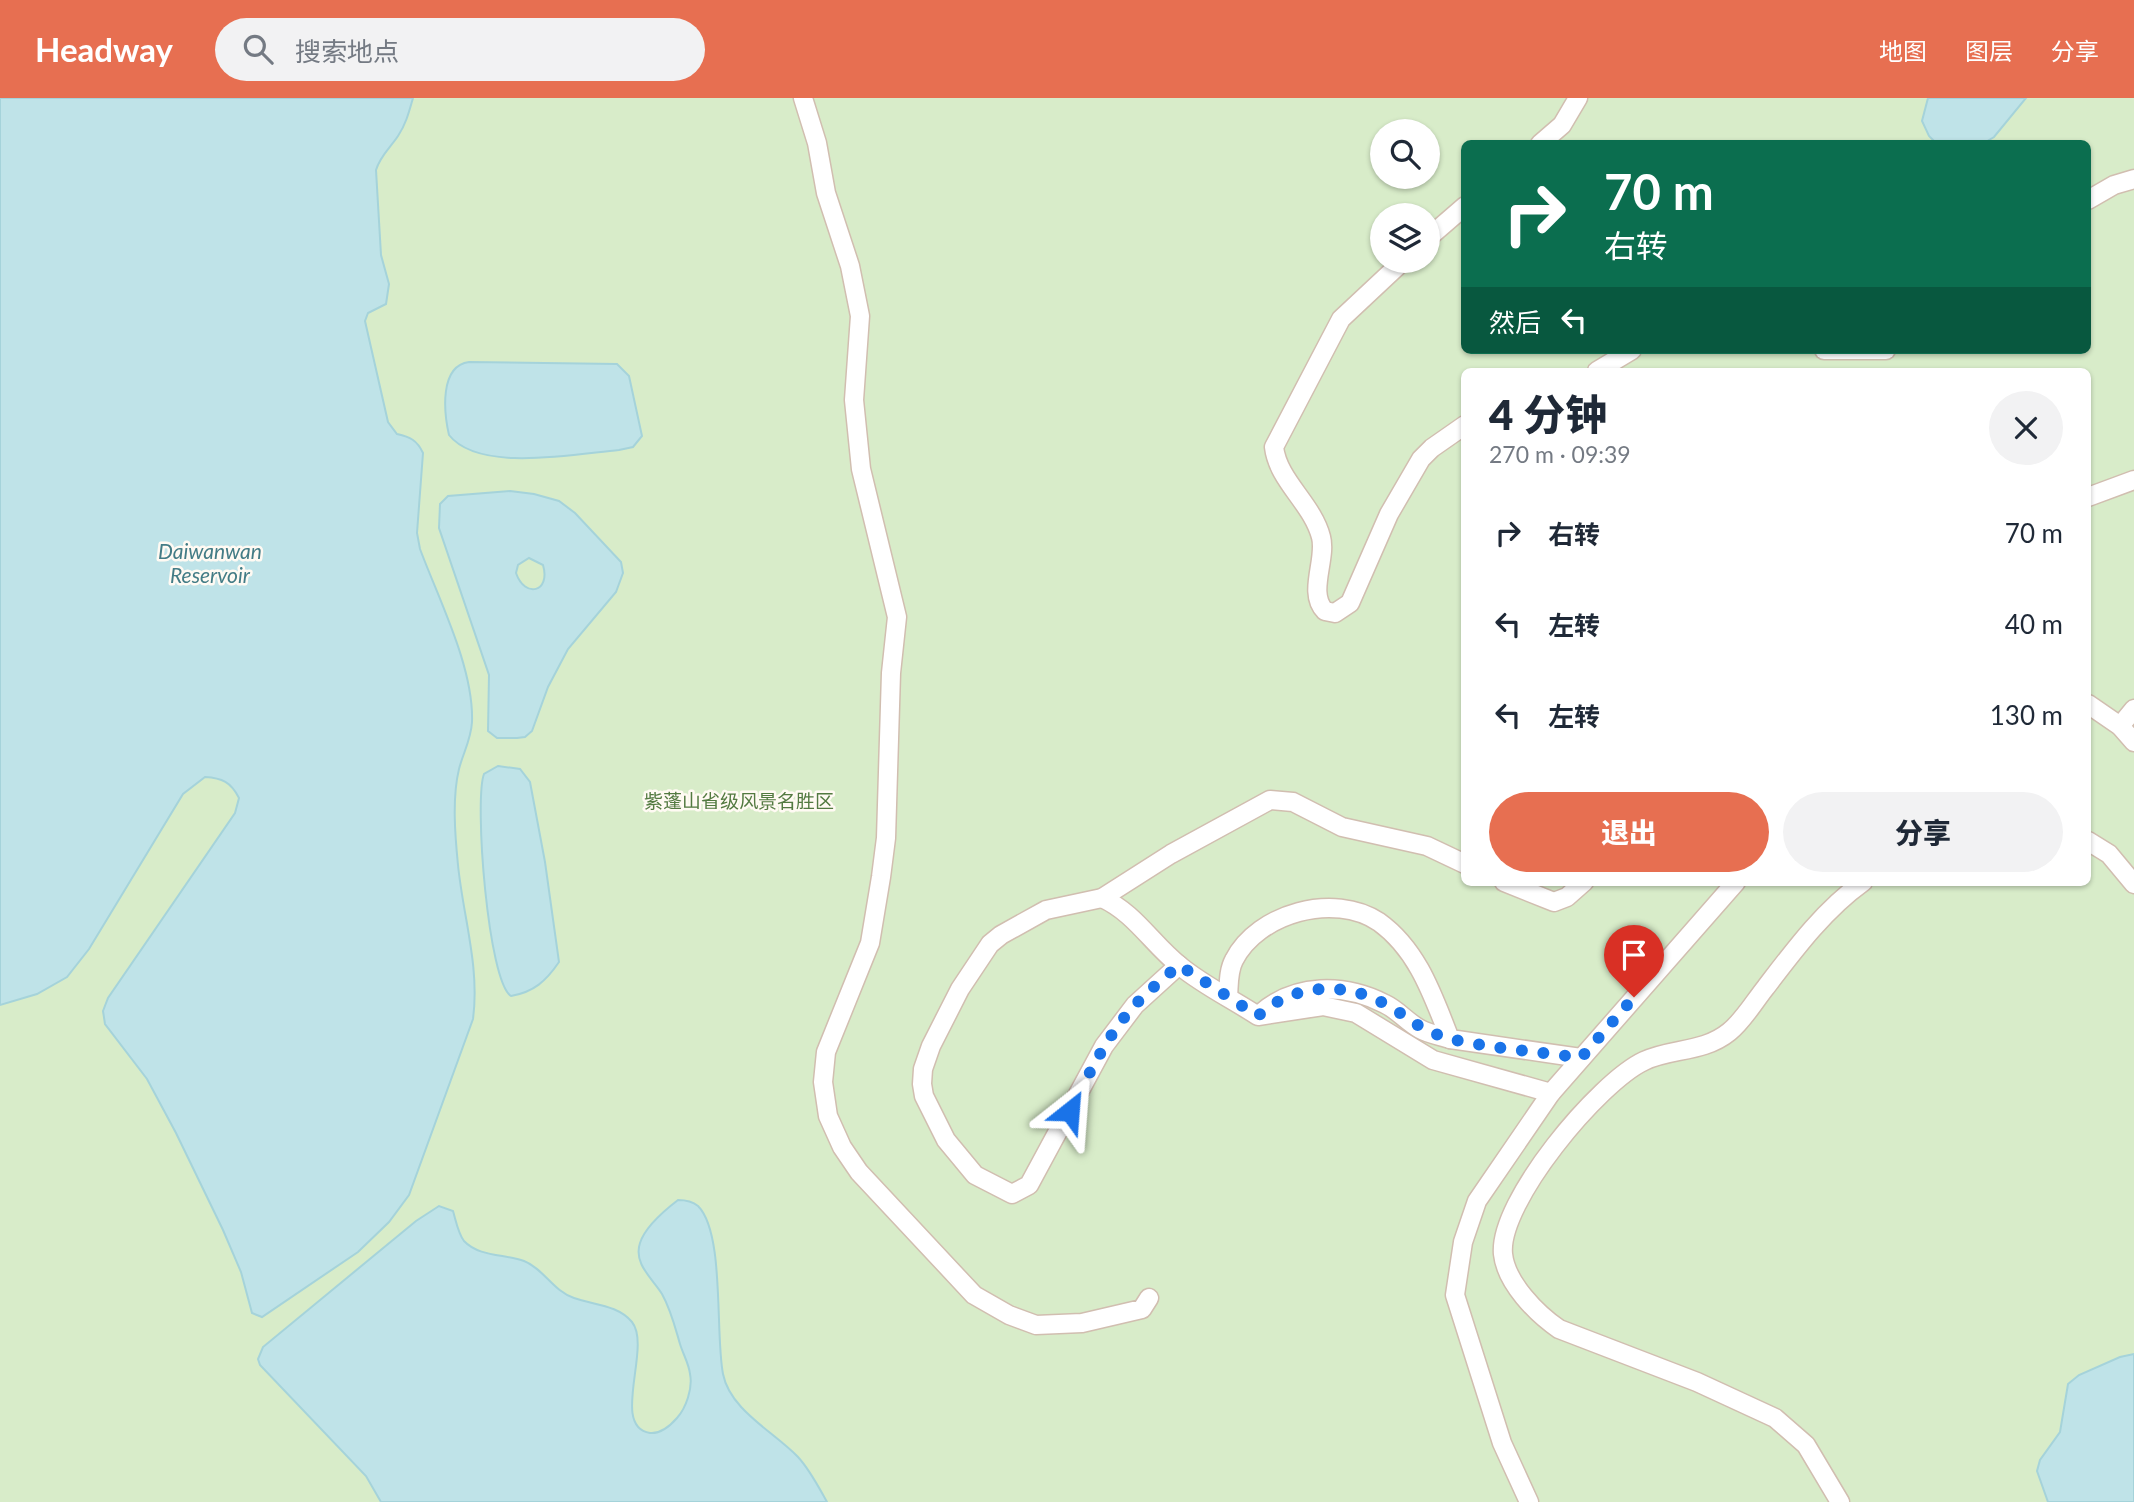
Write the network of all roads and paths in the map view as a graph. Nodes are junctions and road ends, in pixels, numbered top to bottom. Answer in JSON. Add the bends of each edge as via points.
{"nodes":[{"id":1,"x":803,"y":98,"type":"edge"},
{"id":2,"x":1578,"y":98,"type":"edge"},
{"id":3,"x":1545,"y":140,"type":"edge"},
{"id":4,"x":2134,"y":178,"type":"edge"},
{"id":5,"x":2091,"y":198,"type":"edge"},
{"id":6,"x":1461,"y":209,"type":"edge"},
{"id":7,"x":1440,"y":228,"type":"edge"},
{"id":8,"x":1390,"y":273,"type":"edge"},
{"id":9,"x":1625,"y":354,"type":"edge"},
{"id":10,"x":1602,"y":368,"type":"edge"},
{"id":11,"x":1461,"y":428,"type":"edge"},
{"id":12,"x":2134,"y":480,"type":"edge"},
{"id":13,"x":2091,"y":496,"type":"edge"},
{"id":14,"x":2091,"y":706,"type":"edge"},
{"id":15,"x":2134,"y":709,"type":"edge"},
{"id":16,"x":2120,"y":726,"type":"junction"},
{"id":17,"x":2134,"y":742,"type":"edge"},
{"id":18,"x":2091,"y":843,"type":"edge"},
{"id":19,"x":1461,"y":862,"type":"edge"},
{"id":20,"x":2134,"y":884,"type":"edge"},
{"id":21,"x":1514,"y":886,"type":"edge"},
{"id":22,"x":1579,"y":886,"type":"edge"},
{"id":23,"x":1732,"y":886,"type":"edge"},
{"id":24,"x":1859,"y":886,"type":"edge"},
{"id":25,"x":1102,"y":898,"type":"junction"},
{"id":26,"x":1179,"y":965,"type":"junction"},
{"id":27,"x":1228,"y":997,"type":"junction"},
{"id":28,"x":1258,"y":1016,"type":"junction"},
{"id":29,"x":1450,"y":1039,"type":"junction"},
{"id":30,"x":1581,"y":1058,"type":"junction"},
{"id":31,"x":1551,"y":1093,"type":"junction"},
{"id":32,"x":1149,"y":1298,"type":"dead end"},
{"id":33,"x":1530,"y":1502,"type":"edge"},
{"id":34,"x":1840,"y":1502,"type":"edge"}],
"edges":[{"from":1,"to":32,"type":"street","via":[[860,316],[853,400],[861,469],[897,617],[881,877],[870,943],[826,1052],[823,1082],[828,1116],[859,1172],[974,1295],[1009,1315],[1036,1325],[1082,1323],[1142,1309]]},
{"from":2,"to":3,"type":"street","via":[[1562,125]]},
{"from":4,"to":5,"type":"street"},
{"from":6,"to":7,"type":"street"},
{"from":8,"to":11,"type":"street","via":[[1341,319],[1273,447],[1280,468],[1311,512],[1322,539],[1317,597],[1325,611],[1335,613],[1350,603],[1389,514],[1421,459]]},
{"from":9,"to":10,"type":"street"},
{"from":12,"to":13,"type":"street"},
{"from":14,"to":16,"type":"street"},
{"from":15,"to":16,"type":"street"},
{"from":16,"to":17,"type":"street"},
{"from":18,"to":20,"type":"street","via":[[2109,854]]},
{"from":19,"to":25,"type":"street","via":[[1427,846],[1342,827],[1293,802],[1270,800]]},
{"from":21,"to":22,"type":"street","via":[[1554,902]]},
{"from":23,"to":30,"type":"street"},
{"from":24,"to":34,"type":"street","via":[[1811,929],[1732,1030],[1707,1045],[1644,1060],[1599,1096],[1523,1190],[1511,1216],[1503,1254],[1515,1283],[1559,1329],[1697,1382],[1775,1418],[1806,1445]]},
{"from":25,"to":26,"type":"street","via":[[1138,923]]},
{"from":25,"to":26,"type":"street","via":[[1046,910],[990,944],[930,1046],[923,1069],[924,1096],[946,1140],[975,1175],[1012,1194],[1029,1185],[1104,1046],[1135,1004]]},
{"from":26,"to":27,"type":"street"},
{"from":27,"to":28,"type":"street"},
{"from":27,"to":29,"type":"street","via":[[1233,961],[1254,935],[1285,916],[1317,908],[1349,911],[1377,921],[1418,962]]},
{"from":28,"to":29,"type":"street","via":[[1293,992],[1336,990],[1370,997],[1420,1029]]},
{"from":28,"to":31,"type":"street","via":[[1323,1006],[1356,1013],[1433,1060]]},
{"from":29,"to":30,"type":"street"},
{"from":30,"to":31,"type":"street"},
{"from":31,"to":33,"type":"street","via":[[1477,1201],[1463,1242],[1455,1295],[1502,1443]]}]}
